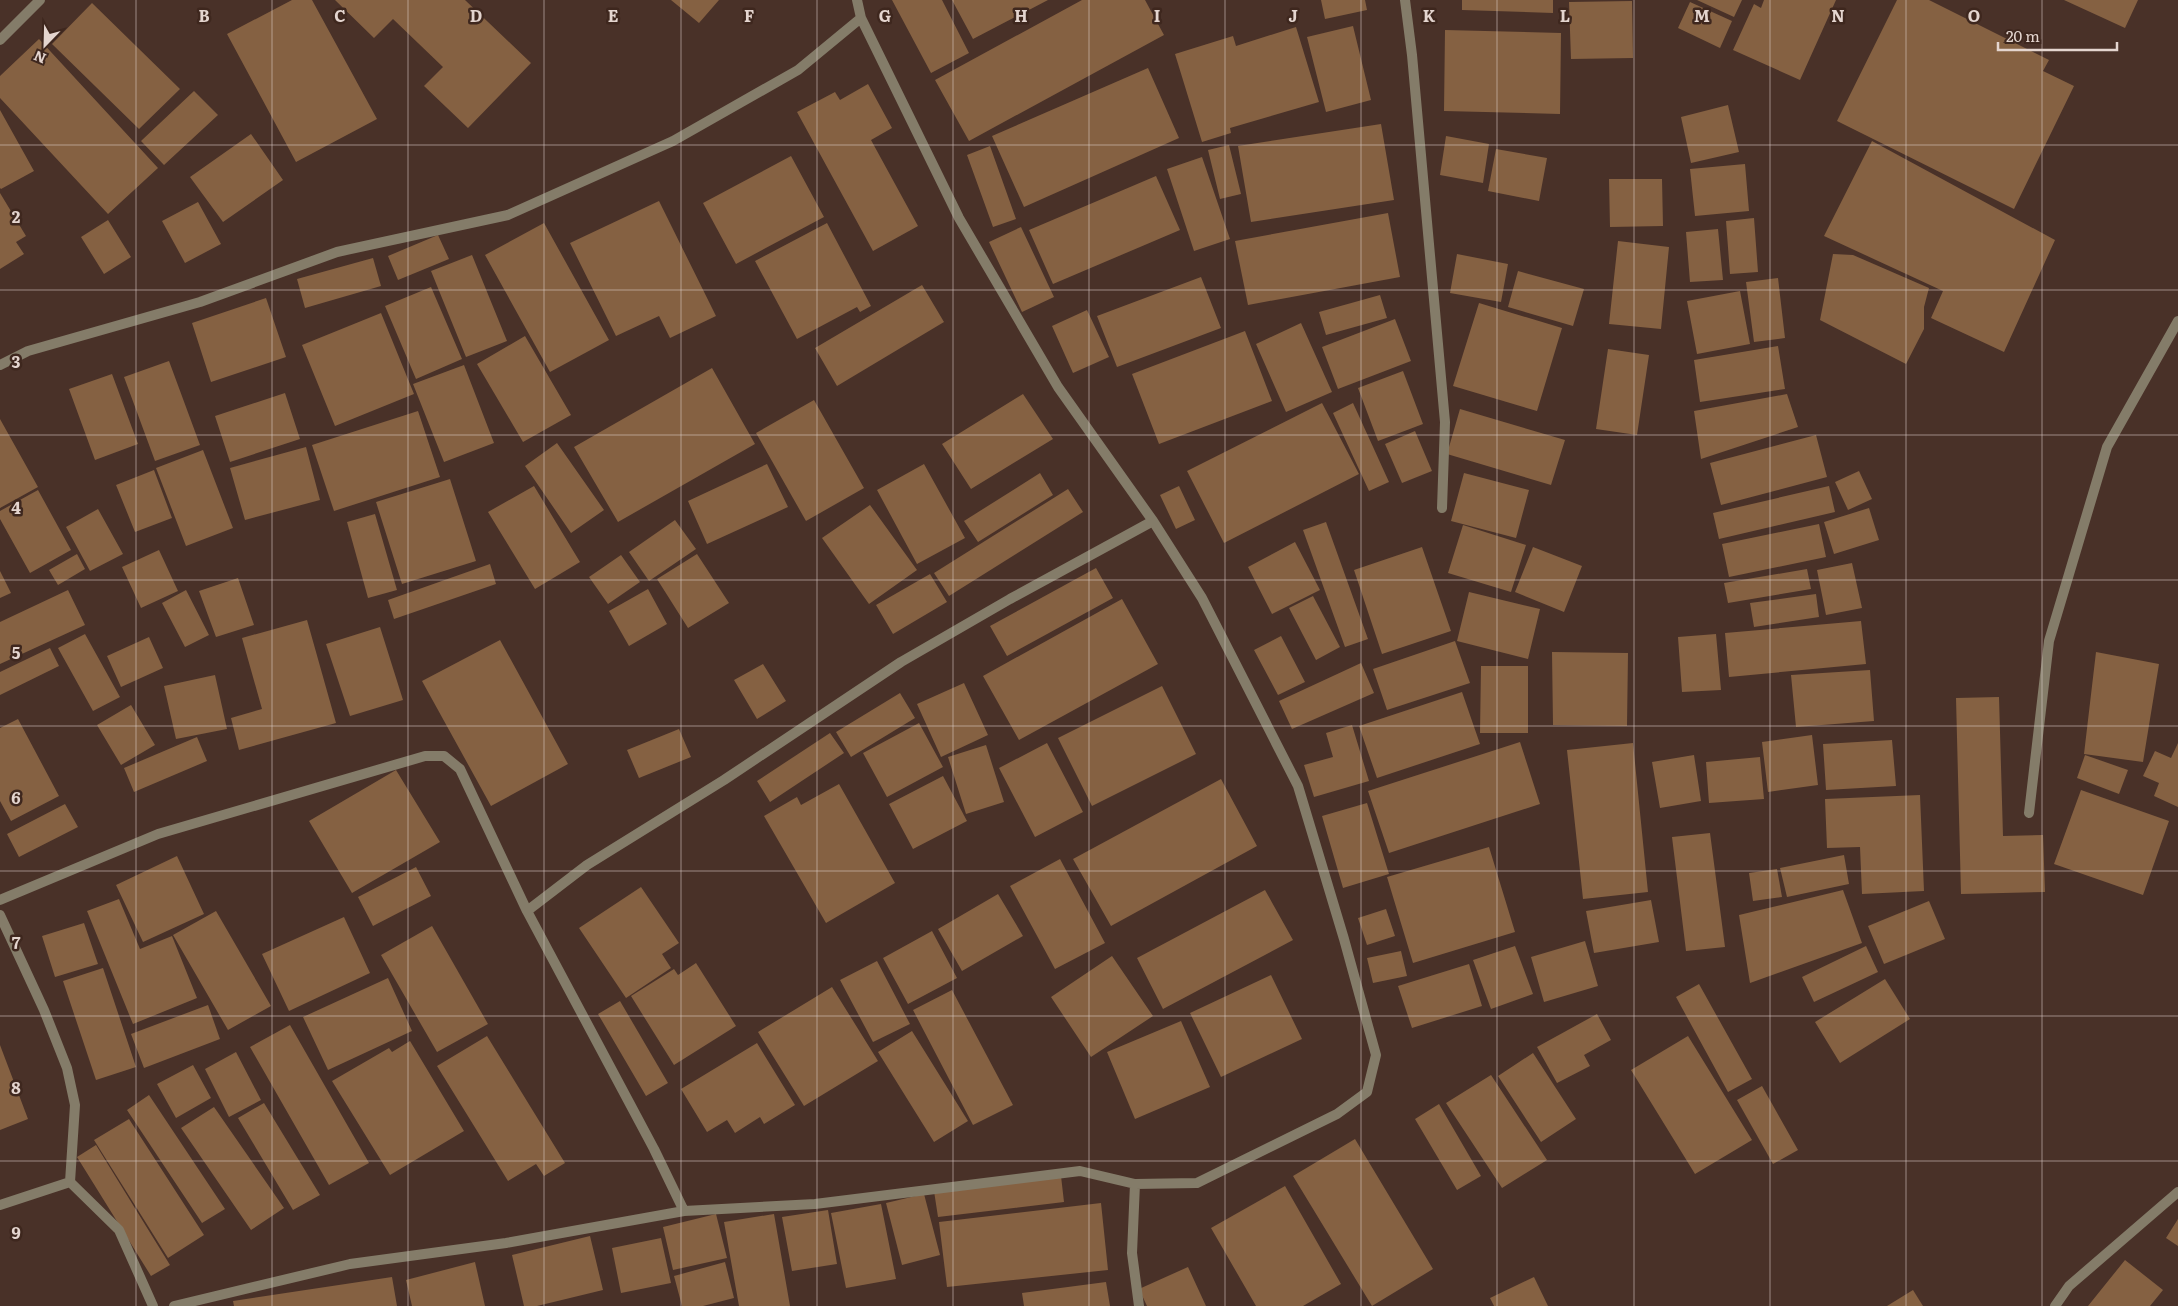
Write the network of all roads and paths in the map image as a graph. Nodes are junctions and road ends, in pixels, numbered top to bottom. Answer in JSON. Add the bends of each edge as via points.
{"nodes":[{"id":1,"x":40,"y":0,"type":"edge"},
{"id":2,"x":857,"y":0,"type":"edge"},
{"id":3,"x":1405,"y":0,"type":"edge"},
{"id":4,"x":861,"y":18,"type":"junction"},
{"id":5,"x":0,"y":40,"type":"edge"},
{"id":6,"x":2178,"y":321,"type":"edge"},
{"id":7,"x":0,"y":366,"type":"edge"},
{"id":8,"x":1442,"y":508,"type":"dead end"},
{"id":9,"x":1153,"y":521,"type":"junction"},
{"id":10,"x":2029,"y":813,"type":"dead end"},
{"id":11,"x":0,"y":900,"type":"edge"},
{"id":12,"x":527,"y":911,"type":"junction"},
{"id":13,"x":0,"y":915,"type":"edge"},
{"id":14,"x":70,"y":1182,"type":"junction"},
{"id":15,"x":1136,"y":1184,"type":"junction"},
{"id":16,"x":2178,"y":1192,"type":"edge"},
{"id":17,"x":0,"y":1206,"type":"edge"},
{"id":18,"x":684,"y":1211,"type":"junction"},
{"id":19,"x":153,"y":1306,"type":"edge"},
{"id":20,"x":174,"y":1306,"type":"edge"},
{"id":21,"x":1139,"y":1306,"type":"edge"},
{"id":22,"x":2055,"y":1306,"type":"edge"}],
"edges":[{"from":1,"to":5,"type":"street"},
{"from":2,"to":4,"type":"street"},
{"from":3,"to":8,"type":"street","via":[[1445,422]]},
{"from":4,"to":7,"type":"street","via":[[798,70],[672,141],[508,215],[337,252],[200,302],[28,351]]},
{"from":4,"to":9,"type":"street","via":[[959,218],[1058,387]]},
{"from":6,"to":10,"type":"street","via":[[2107,447],[2049,641]]},
{"from":9,"to":12,"type":"street","via":[[901,662],[724,780],[587,865]]},
{"from":9,"to":15,"type":"street","via":[[1202,598],[1298,786],[1376,1055],[1367,1092],[1337,1114],[1197,1183]]},
{"from":11,"to":12,"type":"street","via":[[158,834],[425,756],[444,756],[460,769]]},
{"from":12,"to":18,"type":"street"},
{"from":13,"to":14,"type":"street","via":[[67,1068],[75,1106]]},
{"from":14,"to":17,"type":"street"},
{"from":14,"to":19,"type":"street","via":[[120,1230]]},
{"from":15,"to":18,"type":"street","via":[[1080,1171],[816,1204]]},
{"from":15,"to":21,"type":"street","via":[[1132,1254]]},
{"from":16,"to":22,"type":"street","via":[[2069,1286]]},
{"from":18,"to":20,"type":"street","via":[[506,1244],[350,1264]]}]}
